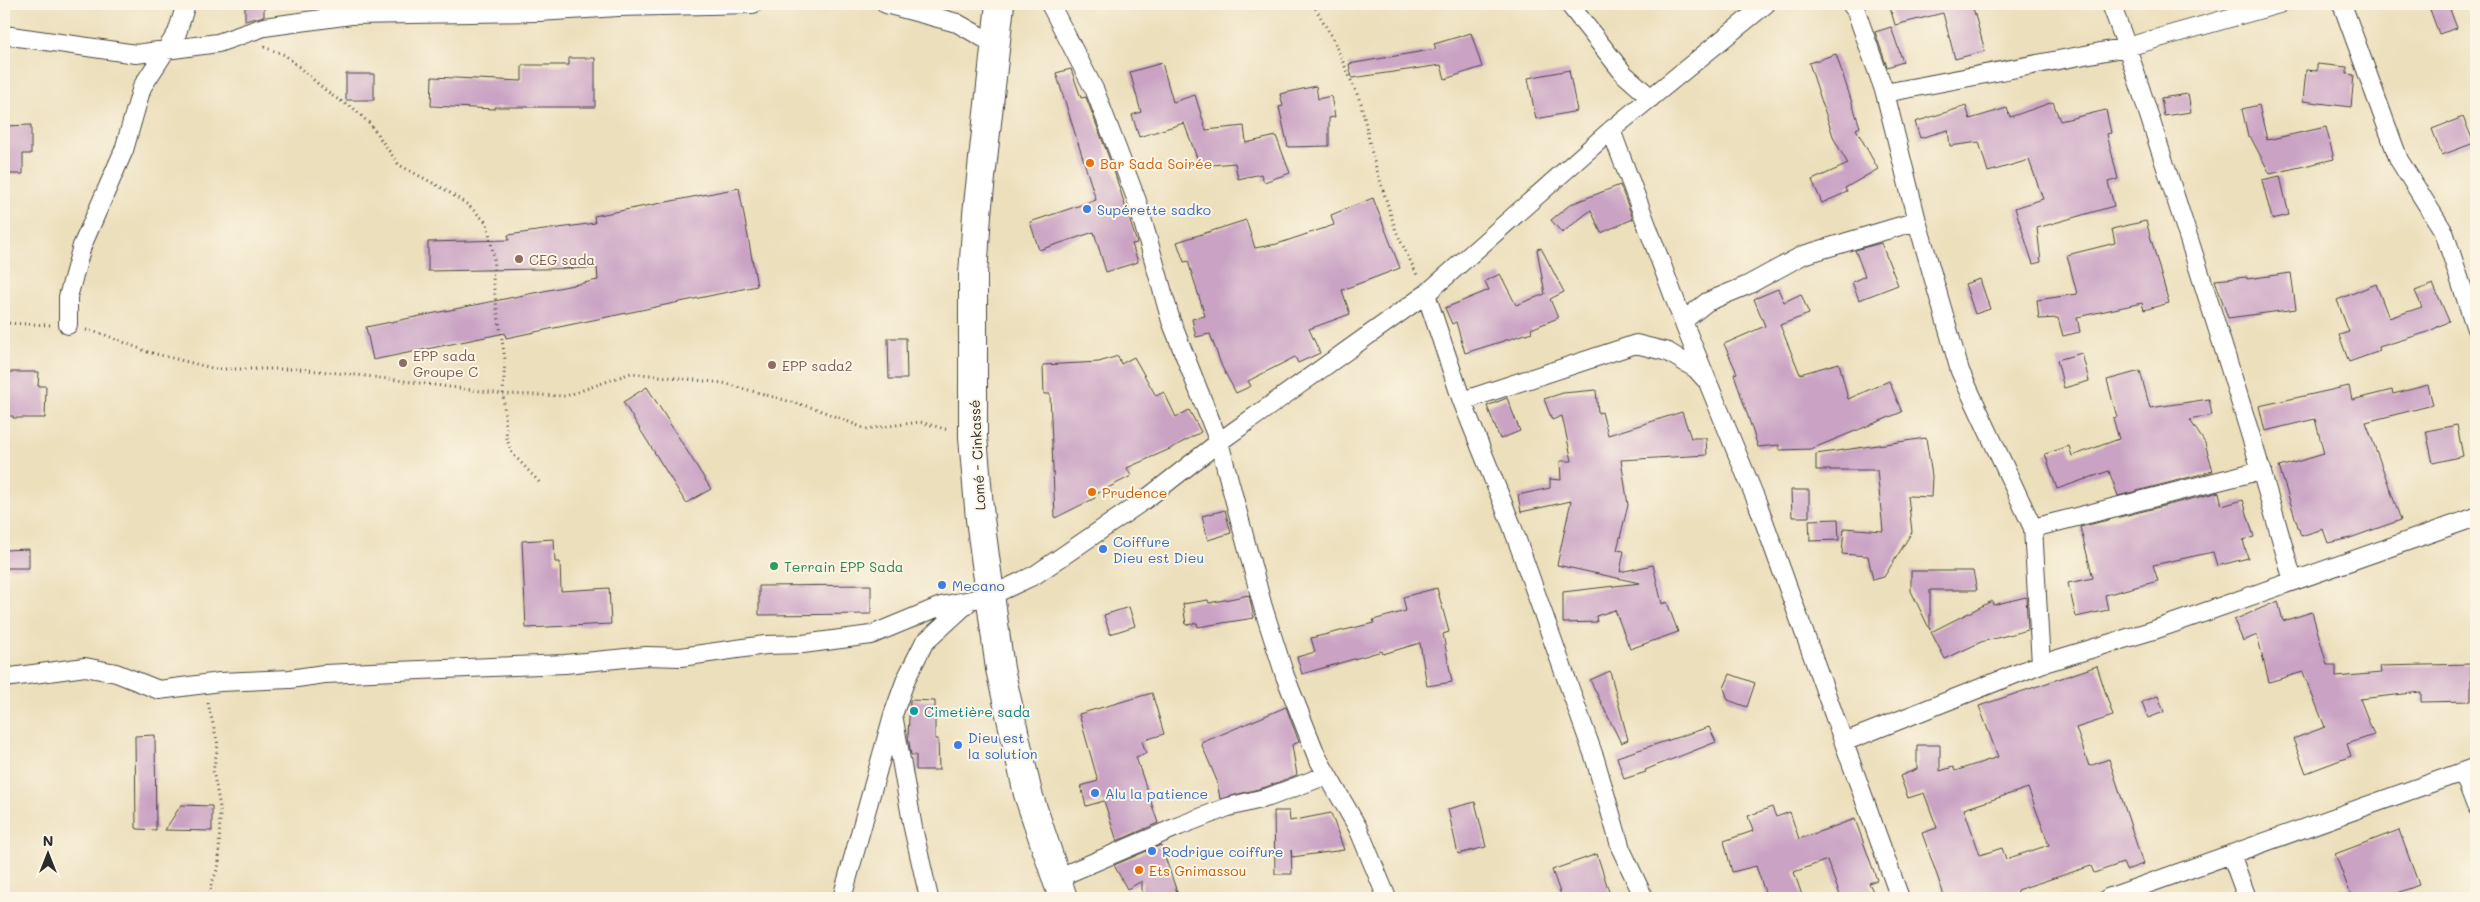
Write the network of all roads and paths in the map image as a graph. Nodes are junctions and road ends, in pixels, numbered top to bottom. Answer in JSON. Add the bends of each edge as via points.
{"nodes":[{"id":1,"x":186,"y":4,"type":"edge"},
{"id":2,"x":753,"y":4,"type":"edge"},
{"id":3,"x":886,"y":4,"type":"edge"},
{"id":4,"x":1000,"y":4,"type":"edge"},
{"id":5,"x":1050,"y":4,"type":"edge"},
{"id":6,"x":1314,"y":4,"type":"edge"},
{"id":7,"x":1569,"y":4,"type":"edge"},
{"id":8,"x":1766,"y":4,"type":"edge"},
{"id":9,"x":1851,"y":4,"type":"edge"},
{"id":10,"x":2111,"y":4,"type":"edge"},
{"id":11,"x":2279,"y":4,"type":"edge"},
{"id":12,"x":2342,"y":4,"type":"edge"},
{"id":13,"x":248,"y":33,"type":"junction"},
{"id":14,"x":4,"y":35,"type":"edge"},
{"id":15,"x":994,"y":44,"type":"junction"},
{"id":16,"x":2127,"y":47,"type":"junction"},
{"id":17,"x":166,"y":50,"type":"junction"},
{"id":18,"x":1885,"y":93,"type":"junction"},
{"id":19,"x":1651,"y":98,"type":"junction"},
{"id":20,"x":1611,"y":130,"type":"junction"},
{"id":21,"x":1917,"y":221,"type":"junction"},
{"id":22,"x":1426,"y":294,"type":"junction"},
{"id":23,"x":1683,"y":321,"type":"junction"},
{"id":24,"x":4,"y":324,"type":"edge"},
{"id":25,"x":68,"y":325,"type":"junction"},
{"id":26,"x":2476,"y":329,"type":"edge"},
{"id":27,"x":1707,"y":381,"type":"junction"},
{"id":28,"x":503,"y":394,"type":"junction"},
{"id":29,"x":1462,"y":401,"type":"junction"},
{"id":30,"x":974,"y":437,"type":"junction"},
{"id":31,"x":1220,"y":442,"type":"junction"},
{"id":32,"x":2262,"y":470,"type":"junction"},
{"id":33,"x":541,"y":484,"type":"dead end"},
{"id":34,"x":2476,"y":517,"type":"edge"},
{"id":35,"x":2033,"y":528,"type":"junction"},
{"id":36,"x":2293,"y":581,"type":"junction"},
{"id":37,"x":981,"y":597,"type":"junction"},
{"id":38,"x":2041,"y":664,"type":"junction"},
{"id":39,"x":4,"y":678,"type":"edge"},
{"id":40,"x":220,"y":682,"type":"junction"},
{"id":41,"x":893,"y":715,"type":"junction"},
{"id":42,"x":1844,"y":742,"type":"junction"},
{"id":43,"x":2470,"y":769,"type":"edge"},
{"id":44,"x":1327,"y":775,"type":"junction"},
{"id":45,"x":2476,"y":806,"type":"edge"},
{"id":46,"x":2231,"y":854,"type":"junction"},
{"id":47,"x":1060,"y":888,"type":"edge"},
{"id":48,"x":212,"y":898,"type":"edge"},
{"id":49,"x":842,"y":898,"type":"edge"},
{"id":50,"x":929,"y":898,"type":"edge"},
{"id":51,"x":1387,"y":898,"type":"edge"},
{"id":52,"x":1644,"y":898,"type":"edge"},
{"id":53,"x":1900,"y":898,"type":"edge"},
{"id":54,"x":2108,"y":898,"type":"edge"},
{"id":55,"x":2247,"y":898,"type":"edge"}],
"edges":[{"from":1,"to":17,"type":"street","via":[[177,33]]},
{"from":2,"to":13,"type":"street","via":[[351,15]]},
{"from":3,"to":15,"type":"street","via":[[957,23]]},
{"from":4,"to":15,"type":"highway","name":"Lomé - Cinkassé"},
{"from":5,"to":31,"type":"street","via":[[1095,92],[1137,201],[1171,321]]},
{"from":6,"to":22,"type":"path","via":[[1361,103],[1373,158],[1396,230]]},
{"from":7,"to":19,"type":"street","via":[[1624,74]]},
{"from":8,"to":19,"type":"street"},
{"from":9,"to":18,"type":"street"},
{"from":10,"to":16,"type":"street"},
{"from":11,"to":16,"type":"street"},
{"from":12,"to":26,"type":"street","via":[[2398,160],[2444,232]]},
{"from":13,"to":17,"type":"street","via":[[218,43]]},
{"from":13,"to":28,"type":"path","via":[[267,49],[285,55],[331,95],[354,109],[370,124],[399,166],[444,189],[487,223],[494,257],[492,283],[506,359]]},
{"from":14,"to":17,"type":"street","via":[[136,54]]},
{"from":15,"to":30,"type":"highway","name":"Lomé - Cinkassé","via":[[973,275]]},
{"from":16,"to":18,"type":"street"},
{"from":16,"to":32,"type":"street"},
{"from":17,"to":25,"type":"street","via":[[142,87],[124,150],[82,246],[68,297]]},
{"from":18,"to":21,"type":"street"},
{"from":19,"to":20,"type":"street"},
{"from":20,"to":22,"type":"street"},
{"from":20,"to":23,"type":"street"},
{"from":21,"to":23,"type":"street","via":[[1803,255],[1748,285],[1707,302]]},
{"from":21,"to":35,"type":"street","via":[[1960,371]]},
{"from":22,"to":29,"type":"street"},
{"from":22,"to":31,"type":"street"},
{"from":23,"to":27,"type":"street"},
{"from":24,"to":25,"type":"path"},
{"from":25,"to":28,"type":"path","via":[[103,334],[148,352],[216,368],[298,369]]},
{"from":27,"to":29,"type":"street","via":[[1696,369],[1668,352],[1636,344]]},
{"from":27,"to":42,"type":"street","via":[[1757,502]]},
{"from":28,"to":30,"type":"path","via":[[566,396],[631,373],[723,382],[818,409],[866,429],[920,422]]},
{"from":28,"to":33,"type":"path","via":[[506,440],[512,453]]},
{"from":29,"to":52,"type":"street","via":[[1512,526],[1595,759],[1621,849]]},
{"from":30,"to":37,"type":"highway","name":"Lomé - Cinkassé"},
{"from":31,"to":37,"type":"street","via":[[1146,499],[1035,575]]},
{"from":31,"to":44,"type":"street","via":[[1271,633],[1292,694]]},
{"from":32,"to":35,"type":"street"},
{"from":32,"to":36,"type":"street"},
{"from":34,"to":36,"type":"street"},
{"from":35,"to":38,"type":"street"},
{"from":36,"to":38,"type":"street","via":[[2154,630]]},
{"from":37,"to":40,"type":"street","via":[[941,606],[871,635],[803,644],[766,645],[681,657],[646,656],[565,664],[433,668]]},
{"from":37,"to":41,"type":"street","via":[[924,643]]},
{"from":37,"to":47,"type":"highway","name":"Lomé - Cinkassé","via":[[1028,794]]},
{"from":38,"to":42,"type":"street"},
{"from":39,"to":40,"type":"street","via":[[85,667],[116,672],[159,690]]},
{"from":40,"to":48,"type":"path","via":[[208,699],[218,745],[213,771],[220,807],[219,866],[210,888]]},
{"from":41,"to":49,"type":"street"},
{"from":41,"to":50,"type":"street"},
{"from":42,"to":53,"type":"street"},
{"from":43,"to":45,"type":"street"},
{"from":43,"to":46,"type":"street"},
{"from":44,"to":47,"type":"street","via":[[1269,797],[1228,807],[1124,848]]},
{"from":44,"to":51,"type":"street","via":[[1358,828]]},
{"from":46,"to":54,"type":"street"},
{"from":46,"to":55,"type":"street"}]}
